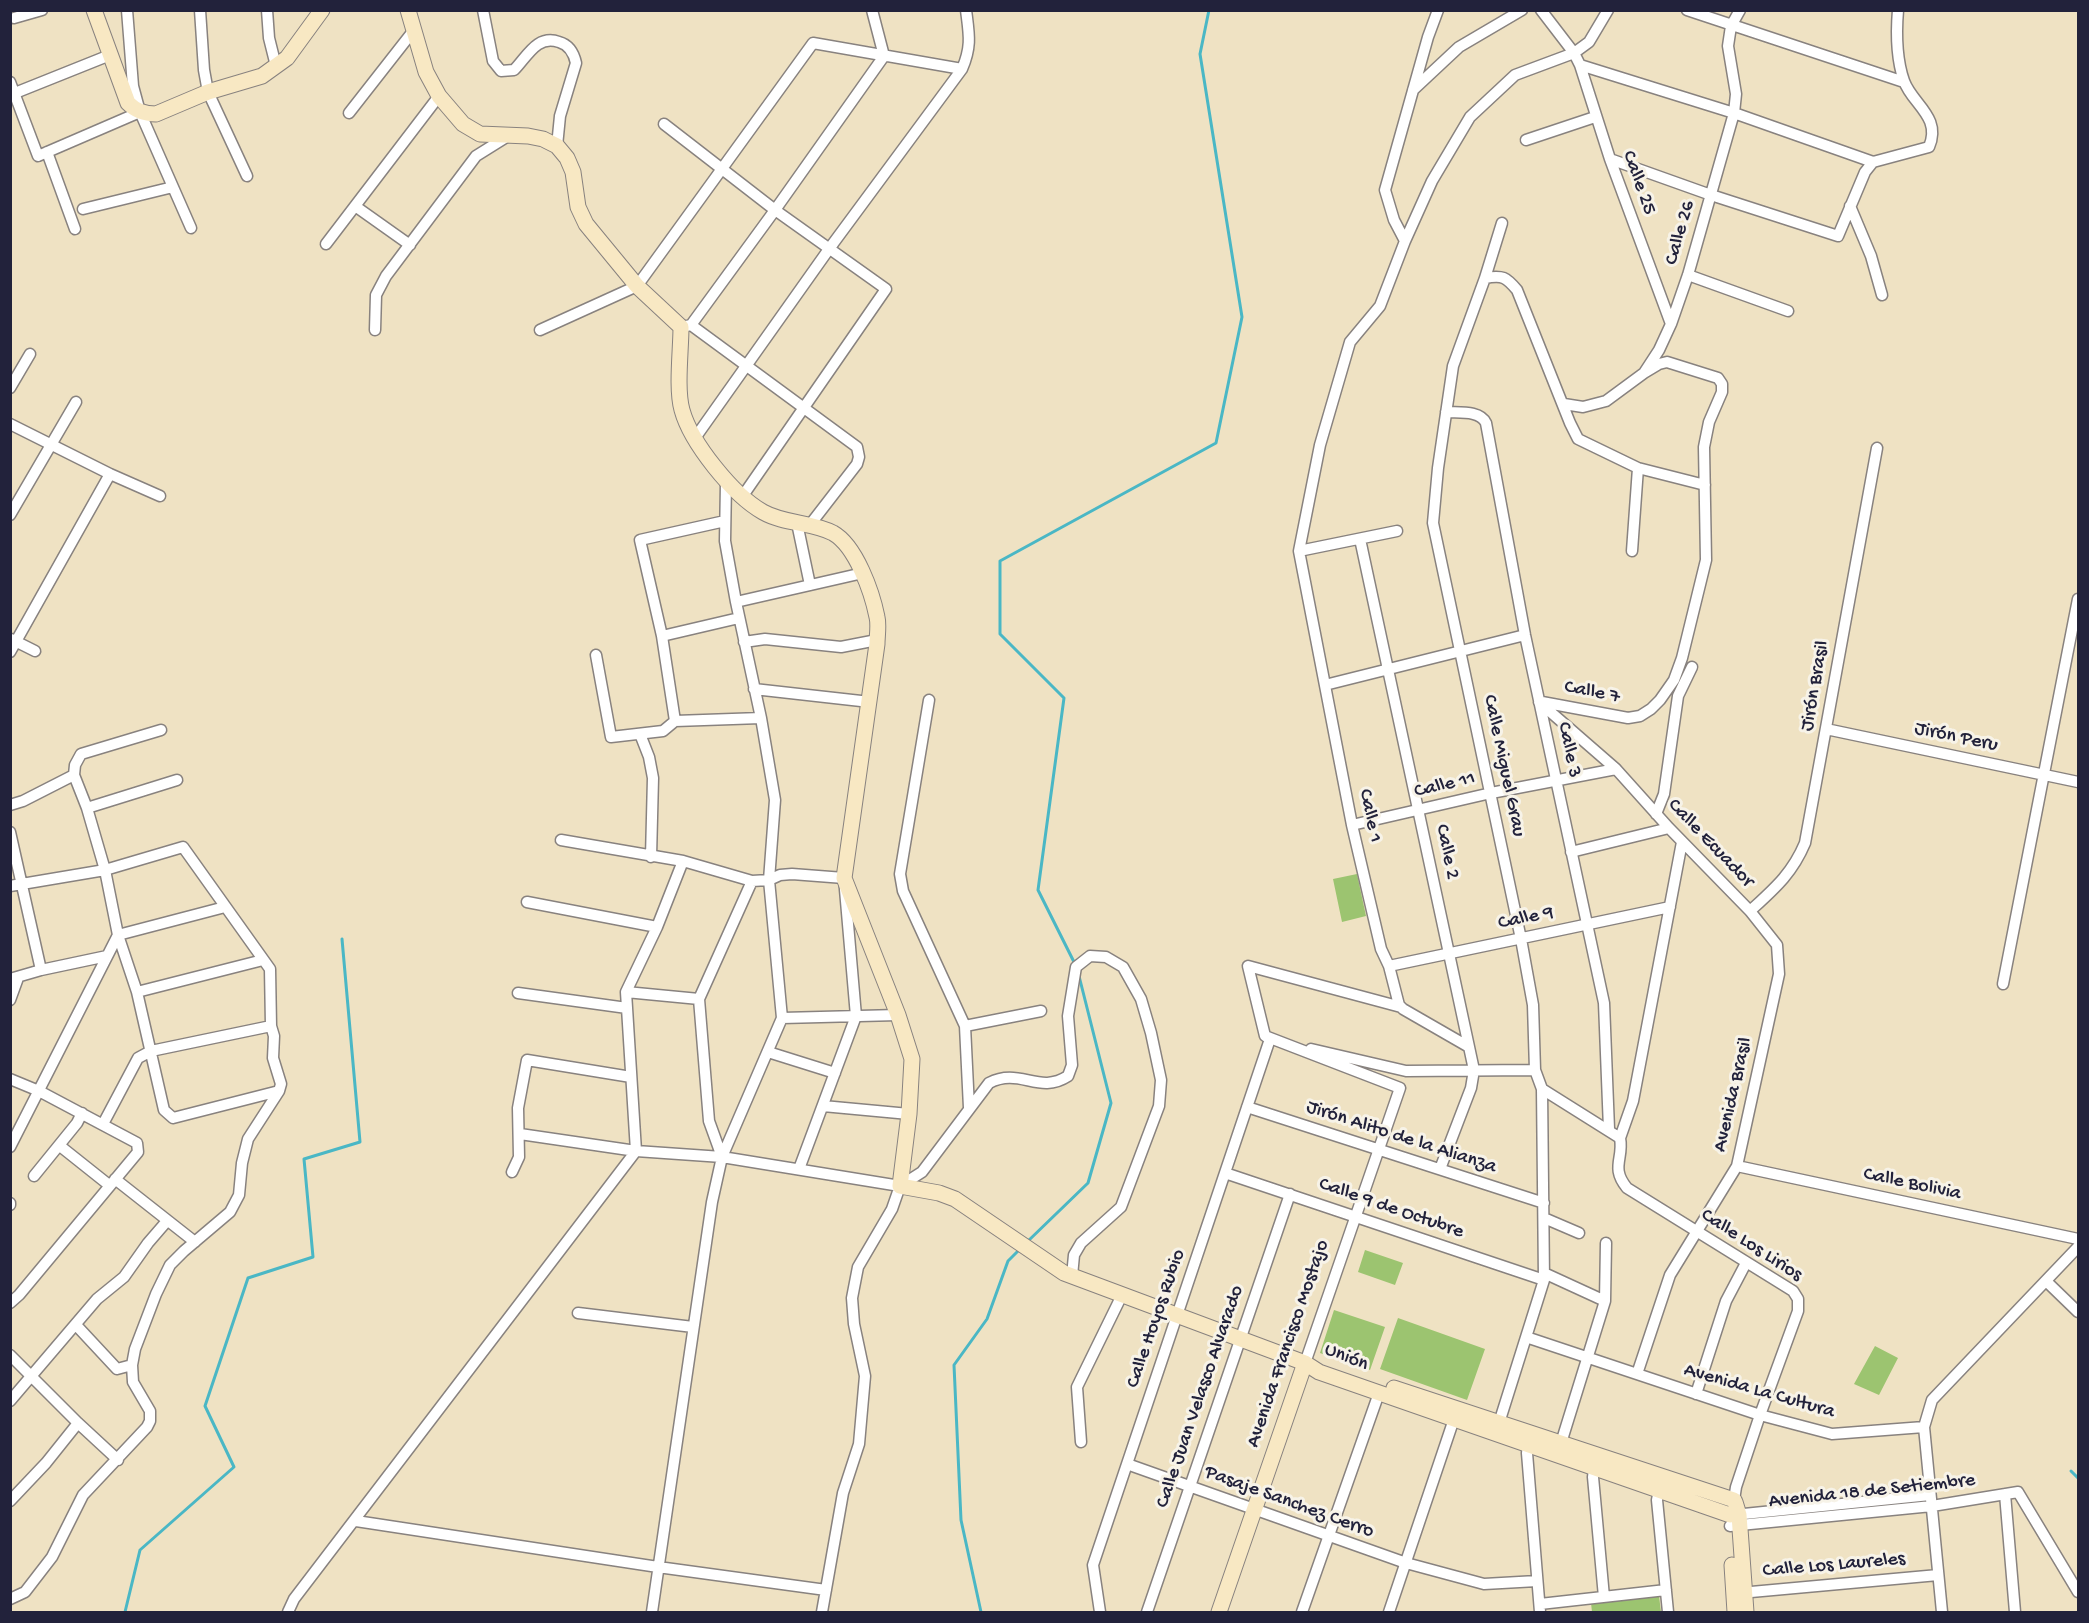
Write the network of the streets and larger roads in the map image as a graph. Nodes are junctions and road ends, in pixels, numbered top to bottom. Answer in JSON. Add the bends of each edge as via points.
{"nodes":[{"id":1,"x":42,"y":10,"type":"edge"},
{"id":2,"x":94,"y":10,"type":"edge"},
{"id":3,"x":127,"y":10,"type":"edge"},
{"id":4,"x":200,"y":10,"type":"edge"},
{"id":5,"x":267,"y":10,"type":"edge"},
{"id":6,"x":322,"y":10,"type":"edge"},
{"id":7,"x":408,"y":10,"type":"edge"},
{"id":8,"x":483,"y":10,"type":"edge"},
{"id":9,"x":872,"y":10,"type":"edge"},
{"id":10,"x":966,"y":10,"type":"edge"},
{"id":11,"x":1438,"y":10,"type":"edge"},
{"id":12,"x":1522,"y":10,"type":"edge"},
{"id":13,"x":1541,"y":10,"type":"edge"},
{"id":14,"x":1608,"y":10,"type":"edge"},
{"id":15,"x":1687,"y":10,"type":"edge"},
{"id":16,"x":1740,"y":10,"type":"edge"},
{"id":17,"x":1898,"y":10,"type":"edge"},
{"id":18,"x":14,"y":18,"type":"dead end"},
{"id":19,"x":1731,"y":26,"type":"junction"},
{"id":20,"x":414,"y":30,"type":"junction"},
{"id":21,"x":1574,"y":53,"type":"junction"},
{"id":22,"x":110,"y":55,"type":"junction"},
{"id":23,"x":884,"y":56,"type":"junction"},
{"id":24,"x":1580,"y":65,"type":"junction"},
{"id":25,"x":276,"y":66,"type":"junction"},
{"id":26,"x":962,"y":69,"type":"junction"},
{"id":27,"x":10,"y":82,"type":"edge"},
{"id":28,"x":1904,"y":82,"type":"junction"},
{"id":29,"x":1413,"y":90,"type":"junction"},
{"id":30,"x":208,"y":92,"type":"junction"},
{"id":31,"x":15,"y":93,"type":"junction"},
{"id":32,"x":439,"y":96,"type":"junction"},
{"id":33,"x":140,"y":112,"type":"junction"},
{"id":34,"x":349,"y":113,"type":"dead end"},
{"id":35,"x":1734,"y":113,"type":"junction"},
{"id":36,"x":1595,"y":117,"type":"junction"},
{"id":37,"x":664,"y":124,"type":"dead end"},
{"id":38,"x":509,"y":136,"type":"junction"},
{"id":39,"x":1526,"y":140,"type":"dead end"},
{"id":40,"x":557,"y":146,"type":"junction"},
{"id":41,"x":47,"y":152,"type":"junction"},
{"id":42,"x":1610,"y":159,"type":"junction"},
{"id":43,"x":1873,"y":162,"type":"junction"},
{"id":44,"x":722,"y":169,"type":"junction"},
{"id":45,"x":247,"y":176,"type":"dead end"},
{"id":46,"x":173,"y":187,"type":"junction"},
{"id":47,"x":1711,"y":195,"type":"junction"},
{"id":48,"x":355,"y":206,"type":"junction"},
{"id":49,"x":1850,"y":206,"type":"junction"},
{"id":50,"x":83,"y":209,"type":"dead end"},
{"id":51,"x":775,"y":210,"type":"junction"},
{"id":52,"x":1502,"y":223,"type":"dead end"},
{"id":53,"x":191,"y":228,"type":"dead end"},
{"id":54,"x":75,"y":229,"type":"dead end"},
{"id":55,"x":1405,"y":241,"type":"junction"},
{"id":56,"x":326,"y":244,"type":"dead end"},
{"id":57,"x":410,"y":245,"type":"junction"},
{"id":58,"x":829,"y":249,"type":"junction"},
{"id":59,"x":1688,"y":275,"type":"junction"},
{"id":60,"x":1485,"y":278,"type":"junction"},
{"id":61,"x":637,"y":286,"type":"junction"},
{"id":62,"x":1882,"y":295,"type":"dead end"},
{"id":63,"x":1788,"y":311,"type":"dead end"},
{"id":64,"x":1671,"y":324,"type":"junction"},
{"id":65,"x":686,"y":326,"type":"junction"},
{"id":66,"x":375,"y":330,"type":"dead end"},
{"id":67,"x":540,"y":330,"type":"dead end"},
{"id":68,"x":30,"y":354,"type":"dead end"},
{"id":69,"x":747,"y":366,"type":"junction"},
{"id":70,"x":1644,"y":373,"type":"junction"},
{"id":71,"x":10,"y":388,"type":"edge"},
{"id":72,"x":76,"y":402,"type":"dead end"},
{"id":73,"x":1564,"y":404,"type":"junction"},
{"id":74,"x":804,"y":408,"type":"junction"},
{"id":75,"x":1446,"y":412,"type":"junction"},
{"id":76,"x":10,"y":424,"type":"edge"},
{"id":77,"x":695,"y":438,"type":"junction"},
{"id":78,"x":50,"y":445,"type":"junction"},
{"id":79,"x":1877,"y":448,"type":"dead end"},
{"id":80,"x":1638,"y":468,"type":"junction"},
{"id":81,"x":110,"y":474,"type":"junction"},
{"id":82,"x":726,"y":483,"type":"junction"},
{"id":83,"x":1705,"y":485,"type":"junction"},
{"id":84,"x":159,"y":496,"type":"dead end"},
{"id":85,"x":742,"y":498,"type":"junction"},
{"id":86,"x":10,"y":515,"type":"edge"},
{"id":87,"x":725,"y":521,"type":"junction"},
{"id":88,"x":803,"y":525,"type":"junction"},
{"id":89,"x":1397,"y":531,"type":"dead end"},
{"id":90,"x":1360,"y":539,"type":"junction"},
{"id":91,"x":1299,"y":551,"type":"junction"},
{"id":92,"x":1632,"y":551,"type":"dead end"},
{"id":93,"x":863,"y":573,"type":"junction"},
{"id":94,"x":810,"y":585,"type":"junction"},
{"id":95,"x":2079,"y":599,"type":"edge"},
{"id":96,"x":736,"y":602,"type":"junction"},
{"id":97,"x":739,"y":618,"type":"junction"},
{"id":98,"x":1525,"y":635,"type":"junction"},
{"id":99,"x":662,"y":636,"type":"junction"},
{"id":100,"x":13,"y":640,"type":"edge"},
{"id":101,"x":877,"y":640,"type":"junction"},
{"id":102,"x":744,"y":642,"type":"junction"},
{"id":103,"x":35,"y":651,"type":"dead end"},
{"id":104,"x":10,"y":652,"type":"edge"},
{"id":105,"x":1460,"y":652,"type":"junction"},
{"id":106,"x":596,"y":655,"type":"dead end"},
{"id":107,"x":1692,"y":667,"type":"dead end"},
{"id":108,"x":1389,"y":669,"type":"junction"},
{"id":109,"x":1325,"y":685,"type":"junction"},
{"id":110,"x":754,"y":689,"type":"junction"},
{"id":111,"x":1664,"y":694,"type":"junction"},
{"id":112,"x":1678,"y":696,"type":"junction"},
{"id":113,"x":929,"y":700,"type":"dead end"},
{"id":114,"x":870,"y":702,"type":"junction"},
{"id":115,"x":1539,"y":702,"type":"junction"},
{"id":116,"x":761,"y":718,"type":"junction"},
{"id":117,"x":675,"y":721,"type":"junction"},
{"id":118,"x":1826,"y":729,"type":"junction"},
{"id":119,"x":161,"y":730,"type":"dead end"},
{"id":120,"x":640,"y":734,"type":"junction"},
{"id":121,"x":1616,"y":769,"type":"junction"},
{"id":122,"x":75,"y":775,"type":"junction"},
{"id":123,"x":2044,"y":775,"type":"junction"},
{"id":124,"x":177,"y":780,"type":"dead end"},
{"id":125,"x":1556,"y":781,"type":"junction"},
{"id":126,"x":2079,"y":782,"type":"edge"},
{"id":127,"x":1491,"y":794,"type":"junction"},
{"id":128,"x":10,"y":805,"type":"edge"},
{"id":129,"x":87,"y":808,"type":"junction"},
{"id":130,"x":1419,"y":811,"type":"junction"},
{"id":131,"x":1656,"y":814,"type":"junction"},
{"id":132,"x":1352,"y":825,"type":"junction"},
{"id":133,"x":1669,"y":828,"type":"junction"},
{"id":134,"x":10,"y":832,"type":"edge"},
{"id":135,"x":561,"y":840,"type":"dead end"},
{"id":136,"x":1682,"y":842,"type":"junction"},
{"id":137,"x":1571,"y":852,"type":"junction"},
{"id":138,"x":651,"y":857,"type":"junction"},
{"id":139,"x":682,"y":861,"type":"junction"},
{"id":140,"x":105,"y":870,"type":"junction"},
{"id":141,"x":844,"y":878,"type":"junction"},
{"id":142,"x":752,"y":880,"type":"junction"},
{"id":143,"x":769,"y":880,"type":"junction"},
{"id":144,"x":16,"y":885,"type":"edge"},
{"id":145,"x":527,"y":902,"type":"dead end"},
{"id":146,"x":225,"y":907,"type":"junction"},
{"id":147,"x":1670,"y":908,"type":"junction"},
{"id":148,"x":1750,"y":911,"type":"junction"},
{"id":149,"x":1587,"y":925,"type":"junction"},
{"id":150,"x":657,"y":927,"type":"junction"},
{"id":151,"x":118,"y":935,"type":"junction"},
{"id":152,"x":1521,"y":939,"type":"junction"},
{"id":153,"x":1777,"y":945,"type":"joint"},
{"id":154,"x":1449,"y":954,"type":"junction"},
{"id":155,"x":107,"y":956,"type":"junction"},
{"id":156,"x":263,"y":960,"type":"junction"},
{"id":157,"x":1389,"y":966,"type":"junction"},
{"id":158,"x":41,"y":970,"type":"junction"},
{"id":159,"x":14,"y":978,"type":"edge"},
{"id":160,"x":1393,"y":982,"type":"junction"},
{"id":161,"x":2002,"y":984,"type":"dead end"},
{"id":162,"x":137,"y":992,"type":"junction"},
{"id":163,"x":626,"y":992,"type":"junction"},
{"id":164,"x":518,"y":993,"type":"dead end"},
{"id":165,"x":699,"y":999,"type":"junction"},
{"id":166,"x":1372,"y":999,"type":"junction"},
{"id":167,"x":10,"y":1000,"type":"edge"},
{"id":168,"x":1401,"y":1007,"type":"junction"},
{"id":169,"x":627,"y":1008,"type":"junction"},
{"id":170,"x":1041,"y":1011,"type":"dead end"},
{"id":171,"x":856,"y":1016,"type":"junction"},
{"id":172,"x":898,"y":1016,"type":"junction"},
{"id":173,"x":782,"y":1018,"type":"junction"},
{"id":174,"x":271,"y":1026,"type":"junction"},
{"id":175,"x":965,"y":1026,"type":"junction"},
{"id":176,"x":1270,"y":1039,"type":"junction"},
{"id":177,"x":1469,"y":1047,"type":"junction"},
{"id":178,"x":151,"y":1051,"type":"junction"},
{"id":179,"x":768,"y":1052,"type":"junction"},
{"id":180,"x":1474,"y":1070,"type":"junction"},
{"id":181,"x":1535,"y":1070,"type":"junction"},
{"id":182,"x":835,"y":1073,"type":"junction"},
{"id":183,"x":631,"y":1077,"type":"junction"},
{"id":184,"x":10,"y":1079,"type":"edge"},
{"id":185,"x":1542,"y":1089,"type":"junction"},
{"id":186,"x":39,"y":1090,"type":"junction"},
{"id":187,"x":279,"y":1091,"type":"junction"},
{"id":188,"x":823,"y":1106,"type":"junction"},
{"id":189,"x":1247,"y":1107,"type":"junction"},
{"id":190,"x":969,"y":1108,"type":"junction"},
{"id":191,"x":82,"y":1113,"type":"junction"},
{"id":192,"x":909,"y":1114,"type":"junction"},
{"id":193,"x":103,"y":1124,"type":"junction"},
{"id":194,"x":1609,"y":1130,"type":"junction"},
{"id":195,"x":520,"y":1134,"type":"junction"},
{"id":196,"x":1620,"y":1137,"type":"junction"},
{"id":197,"x":60,"y":1146,"type":"junction"},
{"id":198,"x":10,"y":1147,"type":"edge"},
{"id":199,"x":1379,"y":1149,"type":"junction"},
{"id":200,"x":636,"y":1151,"type":"junction"},
{"id":201,"x":722,"y":1157,"type":"junction"},
{"id":202,"x":1737,"y":1166,"type":"junction"},
{"id":203,"x":799,"y":1169,"type":"junction"},
{"id":204,"x":1440,"y":1169,"type":"junction"},
{"id":205,"x":512,"y":1172,"type":"dead end"},
{"id":206,"x":1225,"y":1173,"type":"junction"},
{"id":207,"x":34,"y":1176,"type":"dead end"},
{"id":208,"x":112,"y":1182,"type":"junction"},
{"id":209,"x":900,"y":1186,"type":"junction"},
{"id":210,"x":1290,"y":1194,"type":"junction"},
{"id":211,"x":1544,"y":1203,"type":"junction"},
{"id":212,"x":1356,"y":1216,"type":"junction"},
{"id":213,"x":1544,"y":1218,"type":"junction"},
{"id":214,"x":167,"y":1221,"type":"junction"},
{"id":215,"x":1696,"y":1232,"type":"junction"},
{"id":216,"x":1579,"y":1233,"type":"dead end"},
{"id":217,"x":2079,"y":1239,"type":"edge"},
{"id":218,"x":195,"y":1242,"type":"junction"},
{"id":219,"x":1606,"y":1243,"type":"dead end"},
{"id":220,"x":2079,"y":1247,"type":"edge"},
{"id":221,"x":1746,"y":1263,"type":"junction"},
{"id":222,"x":1072,"y":1276,"type":"junction"},
{"id":223,"x":1544,"y":1277,"type":"junction"},
{"id":224,"x":2046,"y":1281,"type":"junction"},
{"id":225,"x":1122,"y":1295,"type":"junction"},
{"id":226,"x":1605,"y":1301,"type":"junction"},
{"id":227,"x":10,"y":1302,"type":"edge"},
{"id":228,"x":2079,"y":1312,"type":"edge"},
{"id":229,"x":578,"y":1313,"type":"dead end"},
{"id":230,"x":1177,"y":1315,"type":"junction"},
{"id":231,"x":76,"y":1325,"type":"junction"},
{"id":232,"x":693,"y":1327,"type":"junction"},
{"id":233,"x":1526,"y":1337,"type":"junction"},
{"id":234,"x":1240,"y":1338,"type":"junction"},
{"id":235,"x":10,"y":1355,"type":"edge"},
{"id":236,"x":1588,"y":1358,"type":"junction"},
{"id":237,"x":1305,"y":1363,"type":"junction"},
{"id":238,"x":132,"y":1365,"type":"junction"},
{"id":239,"x":1637,"y":1374,"type":"junction"},
{"id":240,"x":33,"y":1377,"type":"junction"},
{"id":241,"x":1379,"y":1394,"type":"junction"},
{"id":242,"x":1696,"y":1394,"type":"junction"},
{"id":243,"x":10,"y":1401,"type":"edge"},
{"id":244,"x":1760,"y":1415,"type":"junction"},
{"id":245,"x":1454,"y":1419,"type":"junction"},
{"id":246,"x":78,"y":1423,"type":"junction"},
{"id":247,"x":1499,"y":1423,"type":"junction"},
{"id":248,"x":1924,"y":1427,"type":"junction"},
{"id":249,"x":1082,"y":1442,"type":"dead end"},
{"id":250,"x":1561,"y":1443,"type":"junction"},
{"id":251,"x":1528,"y":1446,"type":"junction"},
{"id":252,"x":118,"y":1460,"type":"junction"},
{"id":253,"x":1127,"y":1464,"type":"junction"},
{"id":254,"x":1594,"y":1469,"type":"junction"},
{"id":255,"x":1189,"y":1486,"type":"junction"},
{"id":256,"x":1659,"y":1490,"type":"junction"},
{"id":257,"x":2005,"y":1494,"type":"junction"},
{"id":258,"x":1931,"y":1500,"type":"junction"},
{"id":259,"x":10,"y":1501,"type":"edge"},
{"id":260,"x":1254,"y":1509,"type":"junction"},
{"id":261,"x":1735,"y":1516,"type":"junction"},
{"id":262,"x":356,"y":1521,"type":"junction"},
{"id":263,"x":1329,"y":1535,"type":"junction"},
{"id":264,"x":1406,"y":1563,"type":"junction"},
{"id":265,"x":658,"y":1567,"type":"junction"},
{"id":266,"x":1938,"y":1575,"type":"junction"},
{"id":267,"x":1537,"y":1581,"type":"junction"},
{"id":268,"x":826,"y":1590,"type":"junction"},
{"id":269,"x":1666,"y":1590,"type":"junction"},
{"id":270,"x":2079,"y":1592,"type":"edge"},
{"id":271,"x":1739,"y":1593,"type":"junction"},
{"id":272,"x":1604,"y":1597,"type":"junction"},
{"id":273,"x":10,"y":1599,"type":"edge"},
{"id":274,"x":1540,"y":1608,"type":"edge"},
{"id":275,"x":288,"y":1612,"type":"edge"},
{"id":276,"x":652,"y":1612,"type":"edge"},
{"id":277,"x":822,"y":1612,"type":"edge"},
{"id":278,"x":1100,"y":1612,"type":"edge"},
{"id":279,"x":1147,"y":1612,"type":"edge"},
{"id":280,"x":1219,"y":1612,"type":"edge"},
{"id":281,"x":1302,"y":1612,"type":"edge"},
{"id":282,"x":1389,"y":1612,"type":"edge"},
{"id":283,"x":1668,"y":1612,"type":"edge"},
{"id":284,"x":1735,"y":1612,"type":"edge"},
{"id":285,"x":1746,"y":1612,"type":"edge"},
{"id":286,"x":1942,"y":1612,"type":"edge"},
{"id":287,"x":2014,"y":1612,"type":"edge"}],
"edges":[{"from":1,"to":18,"type":"street"},
{"from":2,"to":22,"type":"street"},
{"from":3,"to":33,"type":"street","via":[[133,86]]},
{"from":4,"to":30,"type":"street"},
{"from":5,"to":25,"type":"street"},
{"from":6,"to":25,"type":"street","via":[[287,58]]},
{"from":7,"to":20,"type":"street"},
{"from":8,"to":40,"type":"street","via":[[493,61],[501,71],[514,70],[533,47],[548,40],[564,43],[574,55],[576,63],[560,116]]},
{"from":9,"to":23,"type":"street"},
{"from":10,"to":26,"type":"street","via":[[970,43]]},
{"from":11,"to":29,"type":"street"},
{"from":12,"to":29,"type":"street","via":[[1459,47]]},
{"from":13,"to":21,"type":"street","name":"Calle 25"},
{"from":14,"to":21,"type":"street","via":[[1589,42]]},
{"from":15,"to":19,"type":"street"},
{"from":16,"to":19,"type":"street","name":"Calle 26"},
{"from":17,"to":28,"type":"street","via":[[1897,51]]},
{"from":19,"to":28,"type":"street"},
{"from":19,"to":35,"type":"street","name":"Calle 26","via":[[1728,46],[1736,94]]},
{"from":20,"to":32,"type":"street","via":[[426,72]]},
{"from":20,"to":34,"type":"street"},
{"from":21,"to":24,"type":"street","name":"Calle 25"},
{"from":21,"to":55,"type":"street","via":[[1515,75],[1470,117],[1432,181]]},
{"from":22,"to":31,"type":"street"},
{"from":22,"to":33,"type":"street","via":[[128,103]]},
{"from":23,"to":26,"type":"street"},
{"from":23,"to":44,"type":"street","via":[[813,44]]},
{"from":23,"to":51,"type":"street"},
{"from":24,"to":35,"type":"street"},
{"from":24,"to":36,"type":"street","name":"Calle 25"},
{"from":25,"to":30,"type":"street","via":[[262,76]]},
{"from":26,"to":58,"type":"street"},
{"from":27,"to":31,"type":"street"},
{"from":28,"to":43,"type":"street","via":[[1929,116],[1932,140],[1929,147]]},
{"from":29,"to":55,"type":"street","via":[[1385,190]]},
{"from":30,"to":33,"type":"street","via":[[156,114]]},
{"from":30,"to":45,"type":"street"},
{"from":31,"to":41,"type":"street","via":[[38,156]]},
{"from":32,"to":38,"type":"street","via":[[471,130]]},
{"from":32,"to":48,"type":"street"},
{"from":33,"to":41,"type":"street"},
{"from":33,"to":46,"type":"street"},
{"from":35,"to":43,"type":"street"},
{"from":35,"to":47,"type":"street","name":"Calle 26"},
{"from":36,"to":39,"type":"street"},
{"from":36,"to":42,"type":"street","name":"Calle 25"},
{"from":37,"to":44,"type":"street"},
{"from":38,"to":40,"type":"street","via":[[543,139]]},
{"from":38,"to":57,"type":"street","via":[[476,156]]},
{"from":40,"to":61,"type":"street","via":[[573,172],[578,207],[586,224]]},
{"from":41,"to":54,"type":"street"},
{"from":42,"to":47,"type":"street"},
{"from":42,"to":64,"type":"street","name":"Calle 25"},
{"from":43,"to":49,"type":"street"},
{"from":44,"to":51,"type":"street"},
{"from":44,"to":61,"type":"street"},
{"from":46,"to":50,"type":"street"},
{"from":46,"to":53,"type":"street"},
{"from":47,"to":49,"type":"street","via":[[1838,236]]},
{"from":47,"to":59,"type":"street","name":"Calle 26"},
{"from":48,"to":56,"type":"street"},
{"from":48,"to":57,"type":"street"},
{"from":49,"to":62,"type":"street"},
{"from":51,"to":58,"type":"street"},
{"from":51,"to":65,"type":"street"},
{"from":52,"to":60,"type":"street","name":"Calle Miguel Grau"},
{"from":55,"to":91,"type":"street","via":[[1380,306],[1350,342],[1320,445]]},
{"from":57,"to":66,"type":"street","via":[[376,295]]},
{"from":58,"to":69,"type":"street"},
{"from":58,"to":74,"type":"street","via":[[886,290]]},
{"from":59,"to":63,"type":"street"},
{"from":59,"to":64,"type":"street","name":"Calle 26"},
{"from":60,"to":73,"type":"street","via":[[1507,278],[1517,290]]},
{"from":60,"to":75,"type":"street","name":"Calle Miguel Grau","via":[[1453,366]]},
{"from":61,"to":65,"type":"street"},
{"from":61,"to":67,"type":"street"},
{"from":64,"to":70,"type":"street","name":"Calle 26"},
{"from":65,"to":69,"type":"street"},
{"from":65,"to":77,"type":"street","via":[[680,395],[682,410]]},
{"from":68,"to":71,"type":"street"},
{"from":69,"to":74,"type":"street"},
{"from":69,"to":77,"type":"street"},
{"from":70,"to":73,"type":"street","name":"Calle 26","via":[[1606,401],[1583,407]]},
{"from":70,"to":83,"type":"street","name":"Calle 7","via":[[1667,362],[1718,378],[1722,384],[1704,447]]},
{"from":72,"to":78,"type":"street"},
{"from":73,"to":80,"type":"street","via":[[1578,439]]},
{"from":74,"to":85,"type":"street"},
{"from":74,"to":88,"type":"street","via":[[857,447],[859,457]]},
{"from":75,"to":98,"type":"street","name":"Calle 3","via":[[1479,414],[1485,420]]},
{"from":75,"to":105,"type":"street","name":"Calle Miguel Grau","via":[[1433,523]]},
{"from":76,"to":78,"type":"street"},
{"from":77,"to":82,"type":"street"},
{"from":78,"to":81,"type":"street"},
{"from":78,"to":86,"type":"street"},
{"from":79,"to":118,"type":"street","name":"Jirón Brasil"},
{"from":80,"to":83,"type":"street"},
{"from":80,"to":92,"type":"street"},
{"from":81,"to":84,"type":"street"},
{"from":81,"to":100,"type":"street"},
{"from":82,"to":85,"type":"street"},
{"from":82,"to":87,"type":"street"},
{"from":83,"to":111,"type":"street","name":"Calle 7","via":[[1706,560],[1682,658]]},
{"from":85,"to":88,"type":"street","via":[[764,513]]},
{"from":87,"to":96,"type":"street"},
{"from":87,"to":99,"type":"street","via":[[640,540]]},
{"from":88,"to":93,"type":"street","via":[[833,533],[847,545]]},
{"from":88,"to":94,"type":"street"},
{"from":89,"to":90,"type":"street"},
{"from":90,"to":91,"type":"street"},
{"from":90,"to":108,"type":"street","name":"Calle 2"},
{"from":91,"to":109,"type":"street","name":"Calle 1"},
{"from":93,"to":94,"type":"street"},
{"from":93,"to":101,"type":"street","via":[[877,618]]},
{"from":94,"to":96,"type":"street"},
{"from":95,"to":123,"type":"street"},
{"from":96,"to":97,"type":"street"},
{"from":97,"to":99,"type":"street"},
{"from":97,"to":102,"type":"street"},
{"from":98,"to":105,"type":"street"},
{"from":98,"to":115,"type":"street","name":"Calle 3"},
{"from":99,"to":117,"type":"street"},
{"from":100,"to":103,"type":"street"},
{"from":100,"to":104,"type":"street"},
{"from":101,"to":102,"type":"street","via":[[841,647],[765,639]]},
{"from":101,"to":114,"type":"street"},
{"from":102,"to":110,"type":"street"},
{"from":105,"to":108,"type":"street"},
{"from":105,"to":127,"type":"street","name":"Calle Miguel Grau"},
{"from":106,"to":120,"type":"street","via":[[610,737]]},
{"from":107,"to":112,"type":"street"},
{"from":108,"to":109,"type":"street"},
{"from":108,"to":130,"type":"street","name":"Calle 2"},
{"from":109,"to":132,"type":"street","name":"Calle 1"},
{"from":110,"to":114,"type":"street"},
{"from":110,"to":116,"type":"street"},
{"from":111,"to":112,"type":"street"},
{"from":111,"to":115,"type":"street","name":"Calle 7","via":[[1651,710],[1628,718]]},
{"from":112,"to":131,"type":"street","via":[[1664,794]]},
{"from":113,"to":175,"type":"street","via":[[900,874],[903,891]]},
{"from":114,"to":141,"type":"street"},
{"from":115,"to":121,"type":"street","name":"Calle Ecuador"},
{"from":115,"to":125,"type":"street","name":"Calle 3"},
{"from":116,"to":117,"type":"street"},
{"from":116,"to":143,"type":"street","via":[[775,801]]},
{"from":117,"to":120,"type":"street","via":[[663,730]]},
{"from":118,"to":123,"type":"street","name":"Jirón Peru"},
{"from":118,"to":148,"type":"street","name":"Jirón Brasil","via":[[1797,861],[1783,881]]},
{"from":119,"to":122,"type":"street","via":[[81,754]]},
{"from":120,"to":138,"type":"street","via":[[653,778]]},
{"from":121,"to":125,"type":"street","name":"Calle 11"},
{"from":121,"to":131,"type":"street","name":"Calle Ecuador"},
{"from":122,"to":128,"type":"street"},
{"from":122,"to":129,"type":"street"},
{"from":123,"to":126,"type":"street","name":"Jirón Peru"},
{"from":123,"to":161,"type":"street"},
{"from":124,"to":129,"type":"street"},
{"from":125,"to":127,"type":"street","name":"Calle 11"},
{"from":125,"to":137,"type":"street","name":"Calle 3"},
{"from":127,"to":130,"type":"street","name":"Calle 11"},
{"from":127,"to":152,"type":"street","name":"Calle Miguel Grau"},
{"from":129,"to":140,"type":"street"},
{"from":130,"to":132,"type":"street","name":"Calle 11"},
{"from":130,"to":154,"type":"street","name":"Calle 2"},
{"from":131,"to":133,"type":"street","name":"Calle Ecuador"},
{"from":132,"to":157,"type":"street","name":"Calle 1","via":[[1381,949]]},
{"from":133,"to":136,"type":"street","name":"Calle Ecuador"},
{"from":133,"to":137,"type":"street"},
{"from":134,"to":144,"type":"street"},
{"from":135,"to":138,"type":"street"},
{"from":136,"to":147,"type":"street","name":"Calle Los Lirios"},
{"from":136,"to":148,"type":"street","name":"Calle Ecuador"},
{"from":137,"to":149,"type":"street","name":"Calle 3"},
{"from":138,"to":139,"type":"street"},
{"from":139,"to":142,"type":"street"},
{"from":139,"to":150,"type":"street"},
{"from":140,"to":144,"type":"street"},
{"from":140,"to":146,"type":"street","via":[[183,847]]},
{"from":140,"to":151,"type":"street"},
{"from":141,"to":143,"type":"street","via":[[792,874]]},
{"from":141,"to":171,"type":"street"},
{"from":141,"to":172,"type":"street"},
{"from":142,"to":143,"type":"street"},
{"from":142,"to":165,"type":"street"},
{"from":143,"to":173,"type":"street"},
{"from":144,"to":158,"type":"street"},
{"from":145,"to":150,"type":"street"},
{"from":146,"to":151,"type":"street"},
{"from":146,"to":156,"type":"street"},
{"from":147,"to":149,"type":"street","name":"Calle 9"},
{"from":147,"to":196,"type":"street","name":"Calle Los Lirios","via":[[1633,1101]]},
{"from":148,"to":153,"type":"street","name":"Calle Ecuador"},
{"from":149,"to":152,"type":"street","name":"Calle 9"},
{"from":149,"to":194,"type":"street","name":"Calle 3","via":[[1604,1003]]},
{"from":150,"to":163,"type":"street"},
{"from":151,"to":155,"type":"street"},
{"from":151,"to":162,"type":"street"},
{"from":152,"to":154,"type":"street","name":"Calle 9"},
{"from":152,"to":181,"type":"street","name":"Calle Miguel Grau","via":[[1533,1005]]},
{"from":153,"to":202,"type":"street","name":"Avenida Brasil","via":[[1779,974]]},
{"from":154,"to":157,"type":"street","name":"Calle 9"},
{"from":154,"to":177,"type":"street","name":"Calle 2"},
{"from":155,"to":158,"type":"street"},
{"from":155,"to":186,"type":"street"},
{"from":156,"to":162,"type":"street"},
{"from":156,"to":174,"type":"street","via":[[270,969]]},
{"from":157,"to":160,"type":"street","name":"Calle 1"},
{"from":158,"to":159,"type":"street"},
{"from":159,"to":167,"type":"street"},
{"from":160,"to":166,"type":"street","via":[[1381,998]]},
{"from":160,"to":168,"type":"street","name":"Calle 1"},
{"from":162,"to":178,"type":"street"},
{"from":163,"to":165,"type":"street"},
{"from":163,"to":169,"type":"street"},
{"from":164,"to":169,"type":"street"},
{"from":165,"to":201,"type":"street","via":[[709,1121]]},
{"from":166,"to":168,"type":"street"},
{"from":166,"to":176,"type":"street","via":[[1248,966],[1262,1028]]},
{"from":168,"to":177,"type":"street"},
{"from":169,"to":183,"type":"street"},
{"from":170,"to":175,"type":"street"},
{"from":171,"to":172,"type":"street"},
{"from":171,"to":173,"type":"street"},
{"from":171,"to":182,"type":"street"},
{"from":172,"to":192,"type":"street","via":[[912,1059]]},
{"from":173,"to":179,"type":"street"},
{"from":174,"to":178,"type":"street"},
{"from":174,"to":187,"type":"street"},
{"from":175,"to":190,"type":"street"},
{"from":176,"to":180,"type":"street","via":[[1406,1071]]},
{"from":176,"to":189,"type":"street","name":"Calle Hoyos Rubio"},
{"from":176,"to":199,"type":"street","name":"Avenida Francisco Mostajo","via":[[1400,1089]]},
{"from":177,"to":180,"type":"street","name":"Calle 2"},
{"from":178,"to":187,"type":"street","via":[[164,1110],[173,1118]]},
{"from":178,"to":193,"type":"street","via":[[138,1058]]},
{"from":179,"to":182,"type":"street"},
{"from":179,"to":201,"type":"street"},
{"from":180,"to":181,"type":"street"},
{"from":180,"to":204,"type":"street","name":"Calle 2","via":[[1471,1088]]},
{"from":181,"to":185,"type":"street","name":"Calle Miguel Grau"},
{"from":182,"to":188,"type":"street"},
{"from":183,"to":195,"type":"street","via":[[527,1060],[518,1108]]},
{"from":183,"to":200,"type":"street"},
{"from":184,"to":186,"type":"street"},
{"from":185,"to":194,"type":"street"},
{"from":185,"to":211,"type":"street","name":"Calle Miguel Grau"},
{"from":186,"to":191,"type":"street"},
{"from":186,"to":198,"type":"street"},
{"from":187,"to":218,"type":"street","via":[[248,1139],[239,1195],[230,1212]]},
{"from":188,"to":192,"type":"street"},
{"from":188,"to":203,"type":"street"},
{"from":189,"to":199,"type":"street","name":"Jirón Alito de la Alianza"},
{"from":189,"to":206,"type":"street","name":"Calle Hoyos Rubio"},
{"from":190,"to":209,"type":"street","via":[[922,1172]]},
{"from":190,"to":222,"type":"street","via":[[989,1083],[999,1078],[1058,1083],[1068,1076],[1072,1065],[1068,1016],[1076,967],[1090,956],[1107,957],[1123,967],[1141,999],[1151,1033],[1161,1080],[1159,1106],[1120,1207],[1081,1243],[1074,1255]]},
{"from":191,"to":193,"type":"street"},
{"from":191,"to":197,"type":"street"},
{"from":192,"to":209,"type":"street"},
{"from":193,"to":208,"type":"street","via":[[137,1143],[138,1152]]},
{"from":194,"to":196,"type":"street"},
{"from":195,"to":200,"type":"street"},
{"from":195,"to":205,"type":"street","via":[[519,1157]]},
{"from":196,"to":215,"type":"street","name":"Calle Los Lirios","via":[[1617,1167],[1627,1188]]},
{"from":197,"to":207,"type":"street"},
{"from":197,"to":208,"type":"street"},
{"from":199,"to":204,"type":"street","name":"Jirón Alito de la Alianza"},
{"from":199,"to":212,"type":"street","name":"Avenida Francisco Mostajo"},
{"from":200,"to":201,"type":"street"},
{"from":200,"to":262,"type":"street"},
{"from":201,"to":203,"type":"street"},
{"from":201,"to":232,"type":"street"},
{"from":202,"to":215,"type":"street","name":"Avenida Brasil"},
{"from":202,"to":217,"type":"street","name":"Calle Bolivia"},
{"from":203,"to":209,"type":"street"},
{"from":204,"to":211,"type":"street","name":"Jirón Alito de la Alianza"},
{"from":206,"to":210,"type":"street","name":"Calle 9 de Octubre"},
{"from":206,"to":230,"type":"street","name":"Calle Hoyos Rubio"},
{"from":208,"to":214,"type":"street"},
{"from":208,"to":227,"type":"street"},
{"from":209,"to":222,"type":"street","via":[[947,1195]]},
{"from":209,"to":268,"type":"street","via":[[892,1209],[858,1267],[852,1298],[865,1376],[859,1444],[843,1493]]},
{"from":210,"to":212,"type":"street","name":"Calle 9 de Octubre"},
{"from":210,"to":234,"type":"street","name":"Calle Juan Velasco Alvarado"},
{"from":211,"to":213,"type":"street","name":"Calle Miguel Grau"},
{"from":212,"to":223,"type":"street","name":"Calle 9 de Octubre"},
{"from":212,"to":237,"type":"street","name":"Avenida Francisco Mostajo"},
{"from":213,"to":216,"type":"street"},
{"from":213,"to":223,"type":"street","name":"Calle Miguel Grau"},
{"from":214,"to":218,"type":"street"},
{"from":214,"to":231,"type":"street","via":[[124,1277]]},
{"from":215,"to":221,"type":"street","name":"Calle Los Lirios"},
{"from":215,"to":239,"type":"street","name":"Avenida Brasil","via":[[1670,1275]]},
{"from":218,"to":238,"type":"street","via":[[170,1265]]},
{"from":219,"to":226,"type":"street"},
{"from":220,"to":224,"type":"street"},
{"from":221,"to":242,"type":"street","via":[[1726,1301]]},
{"from":221,"to":244,"type":"street","name":"Calle Los Lirios","via":[[1793,1291],[1798,1299],[1798,1311]]},
{"from":222,"to":225,"type":"street"},
{"from":223,"to":226,"type":"street","name":"Calle 9 de Octubre"},
{"from":223,"to":233,"type":"street","name":"Calle Miguel Grau"},
{"from":224,"to":228,"type":"street"},
{"from":224,"to":248,"type":"street","via":[[1932,1400]]},
{"from":225,"to":230,"type":"street"},
{"from":225,"to":249,"type":"street","via":[[1077,1387]]},
{"from":226,"to":236,"type":"street"},
{"from":229,"to":232,"type":"street"},
{"from":230,"to":234,"type":"street"},
{"from":230,"to":253,"type":"street","name":"Calle Hoyos Rubio"},
{"from":231,"to":238,"type":"street","via":[[117,1369]]},
{"from":231,"to":240,"type":"street"},
{"from":232,"to":265,"type":"street"},
{"from":233,"to":236,"type":"street","name":"Avenida La Cultura"},
{"from":233,"to":247,"type":"street","name":"Calle Miguel Grau"},
{"from":234,"to":237,"type":"street"},
{"from":234,"to":255,"type":"street","name":"Calle Juan Velasco Alvarado"},
{"from":235,"to":240,"type":"street"},
{"from":236,"to":239,"type":"street","name":"Avenida La Cultura"},
{"from":236,"to":250,"type":"street"},
{"from":237,"to":241,"type":"street","name":"Unión"},
{"from":237,"to":247,"type":"street","name":"Unión","via":[[1322,1364]]},
{"from":237,"to":260,"type":"street","name":"Avenida Francisco Mostajo"},
{"from":238,"to":252,"type":"street","via":[[134,1382],[150,1411],[150,1421]]},
{"from":239,"to":242,"type":"street","name":"Avenida La Cultura"},
{"from":240,"to":243,"type":"street"},
{"from":240,"to":246,"type":"street"},
{"from":241,"to":245,"type":"street","name":"Unión"},
{"from":241,"to":263,"type":"street"},
{"from":242,"to":244,"type":"street","name":"Avenida La Cultura"},
{"from":244,"to":248,"type":"street","name":"Avenida La Cultura","via":[[1832,1434]]},
{"from":244,"to":261,"type":"street","name":"Calle Los Lirios","via":[[1736,1487]]},
{"from":245,"to":251,"type":"street","name":"Unión"},
{"from":245,"to":264,"type":"street"},
{"from":246,"to":252,"type":"street"},
{"from":246,"to":259,"type":"street"},
{"from":247,"to":250,"type":"street","name":"Unión"},
{"from":248,"to":258,"type":"street"},
{"from":250,"to":261,"type":"street","name":"Unión"},
{"from":251,"to":254,"type":"street","name":"Unión"},
{"from":251,"to":267,"type":"street"},
{"from":252,"to":273,"type":"street","via":[[83,1495],[44,1570],[25,1592]]},
{"from":253,"to":255,"type":"street","name":"Pasaje Sanchez Cerro"},
{"from":253,"to":278,"type":"street","name":"Calle Hoyos Rubio","via":[[1093,1565]]},
{"from":254,"to":256,"type":"street","name":"Unión"},
{"from":254,"to":272,"type":"street"},
{"from":255,"to":260,"type":"street","name":"Pasaje Sanchez Cerro"},
{"from":255,"to":279,"type":"street","name":"Calle Juan Velasco Alvarado"},
{"from":256,"to":261,"type":"street","name":"Unión"},
{"from":256,"to":269,"type":"street"},
{"from":257,"to":258,"type":"street","name":"Avenida 18 de Setiembre"},
{"from":257,"to":270,"type":"street","name":"Avenida 18 de Setiembre","via":[[2018,1492]]},
{"from":257,"to":287,"type":"street"},
{"from":258,"to":261,"type":"street","name":"Avenida 18 de Setiembre"},
{"from":258,"to":266,"type":"street"},
{"from":260,"to":263,"type":"street","name":"Pasaje Sanchez Cerro"},
{"from":260,"to":280,"type":"street","name":"Avenida Francisco Mostajo"},
{"from":261,"to":271,"type":"street"},
{"from":262,"to":265,"type":"street"},
{"from":262,"to":275,"type":"street"},
{"from":263,"to":264,"type":"street","name":"Pasaje Sanchez Cerro"},
{"from":263,"to":281,"type":"street"},
{"from":264,"to":267,"type":"street","name":"Pasaje Sanchez Cerro","via":[[1484,1584]]},
{"from":264,"to":282,"type":"street"},
{"from":265,"to":268,"type":"street"},
{"from":265,"to":276,"type":"street"},
{"from":266,"to":271,"type":"street","name":"Calle Los Laureles"},
{"from":266,"to":286,"type":"street"},
{"from":267,"to":274,"type":"street"},
{"from":268,"to":277,"type":"street"},
{"from":269,"to":272,"type":"street"},
{"from":269,"to":283,"type":"street"},
{"from":271,"to":284,"type":"street"},
{"from":271,"to":285,"type":"street"},
{"from":272,"to":274,"type":"street"}]}
